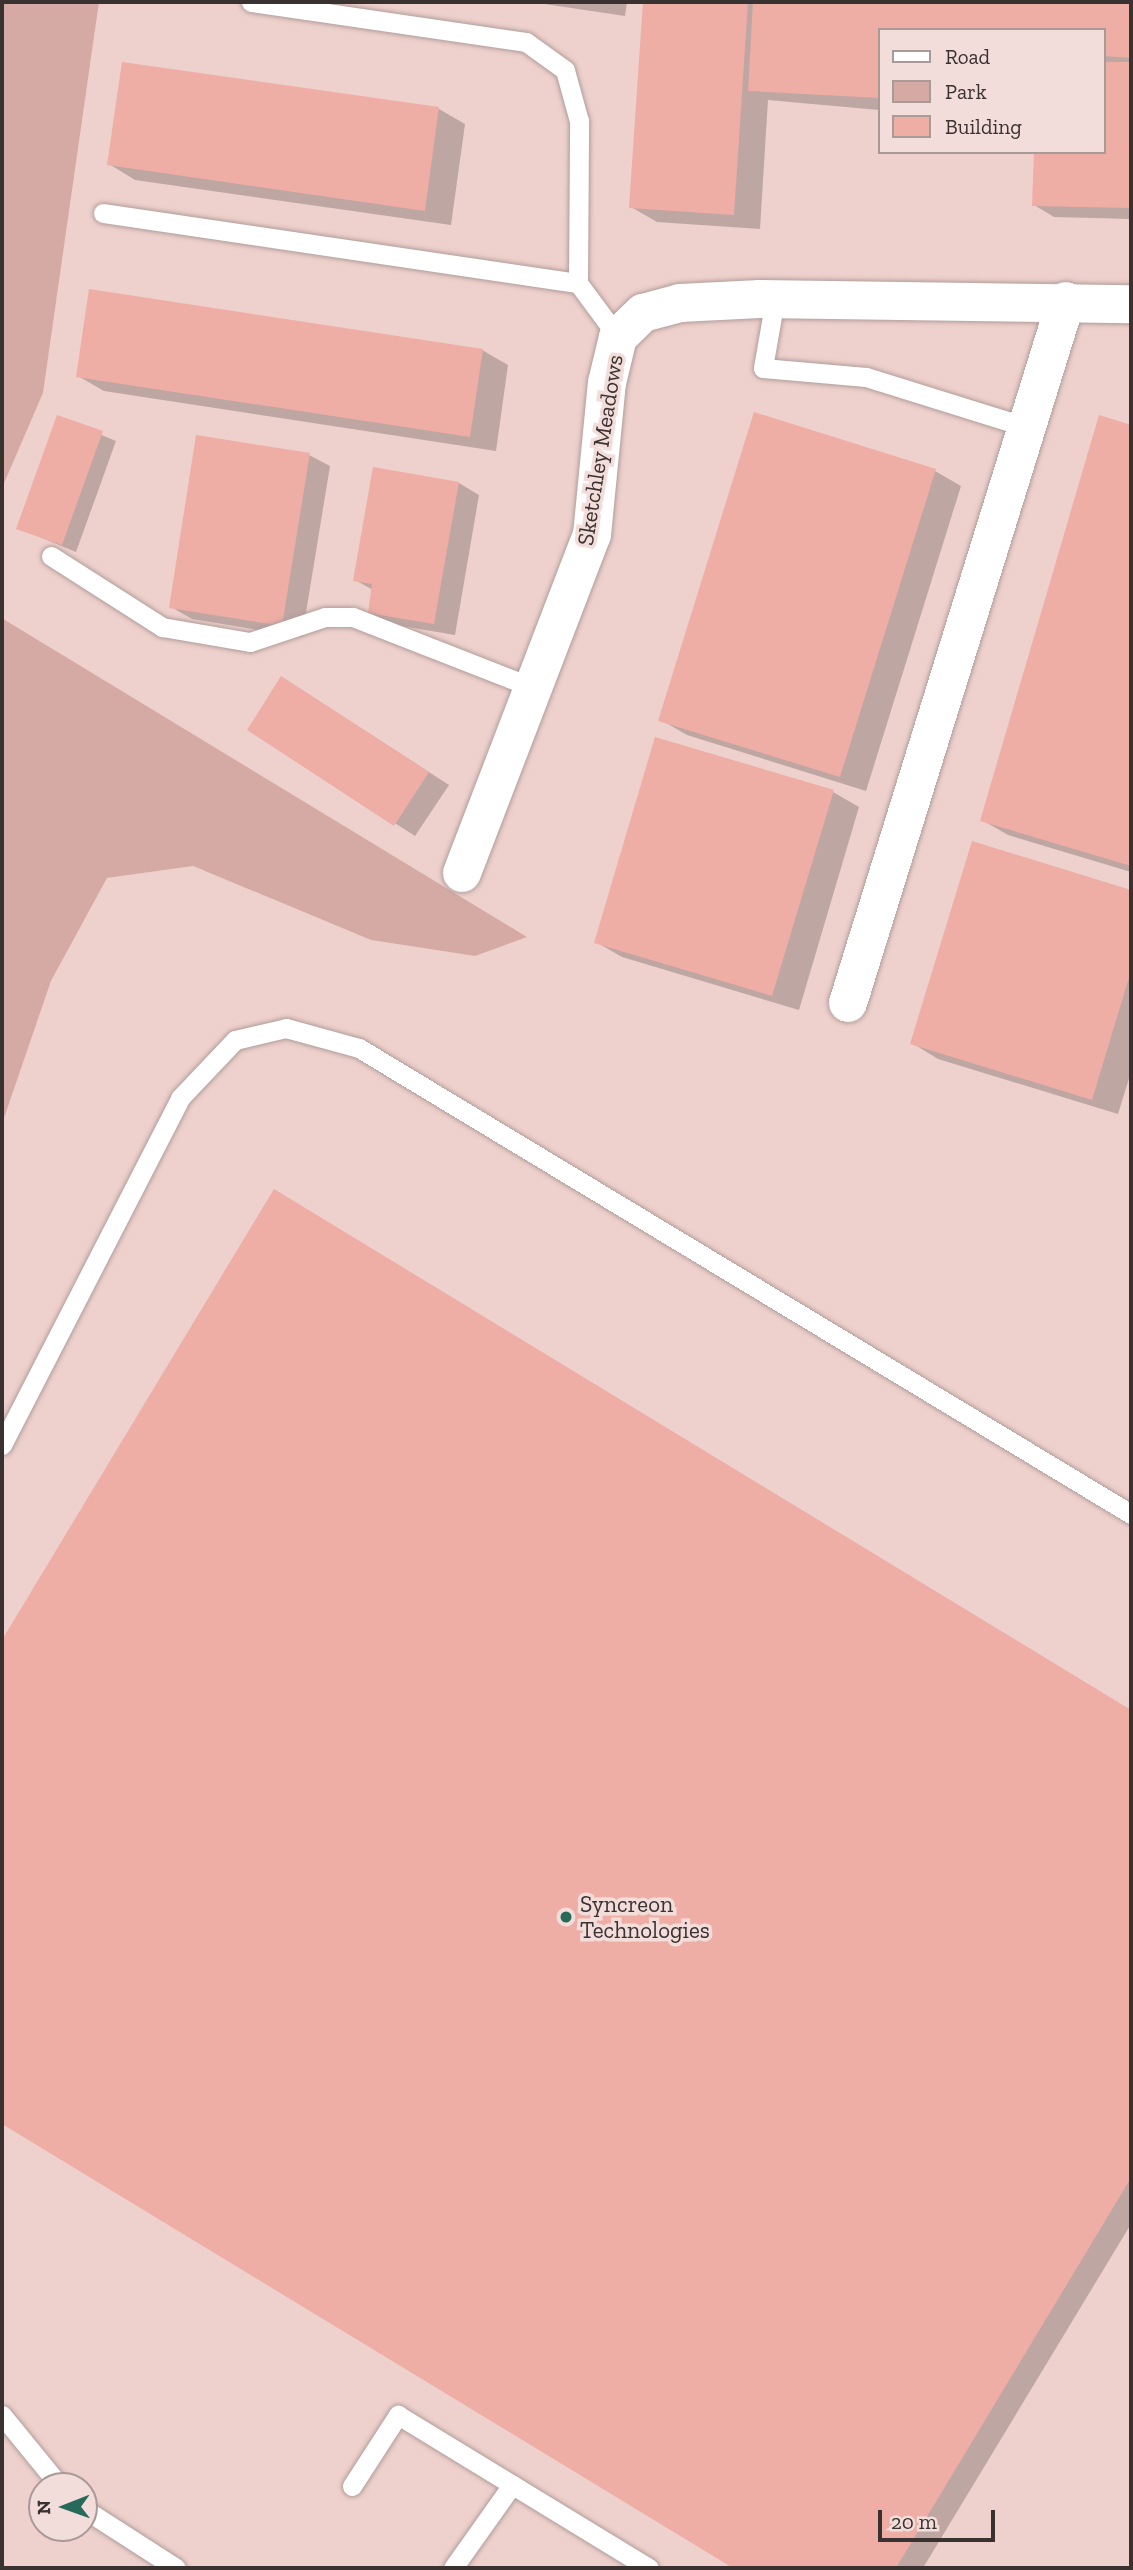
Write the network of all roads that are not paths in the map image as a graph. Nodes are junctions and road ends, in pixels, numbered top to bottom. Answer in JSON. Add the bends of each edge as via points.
{"nodes":[{"id":1,"x":251,"y":2,"type":"edge"},
{"id":2,"x":103,"y":213,"type":"dead end"},
{"id":3,"x":578,"y":283,"type":"junction"},
{"id":4,"x":775,"y":299,"type":"junction"},
{"id":5,"x":1066,"y":301,"type":"junction"},
{"id":6,"x":1131,"y":304,"type":"edge"},
{"id":7,"x":618,"y":337,"type":"junction"},
{"id":8,"x":1027,"y":427,"type":"junction"},
{"id":9,"x":51,"y":556,"type":"dead end"},
{"id":10,"x":534,"y":688,"type":"junction"},
{"id":11,"x":462,"y":873,"type":"dead end"},
{"id":12,"x":848,"y":1003,"type":"dead end"},
{"id":13,"x":2,"y":1445,"type":"edge"},
{"id":14,"x":1131,"y":1514,"type":"edge"},
{"id":15,"x":2,"y":2415,"type":"edge"},
{"id":16,"x":49,"y":2472,"type":"edge"},
{"id":17,"x":512,"y":2485,"type":"junction"},
{"id":18,"x":352,"y":2486,"type":"dead end"},
{"id":19,"x":98,"y":2518,"type":"edge"},
{"id":20,"x":176,"y":2568,"type":"edge"},
{"id":21,"x":453,"y":2568,"type":"edge"},
{"id":22,"x":649,"y":2568,"type":"edge"}],
"edges":[{"from":1,"to":3,"type":"lane","via":[[526,42],[565,70],[579,121]]},
{"from":2,"to":3,"type":"lane"},
{"from":3,"to":7,"type":"lane"},
{"from":4,"to":5,"type":"street","name":"Sketchley Meadows"},
{"from":4,"to":7,"type":"street","name":"Sketchley Meadows","via":[[680,303],[643,313]]},
{"from":4,"to":8,"type":"lane","via":[[763,368],[866,377]]},
{"from":5,"to":6,"type":"street","name":"Sketchley Meadows"},
{"from":5,"to":8,"type":"street"},
{"from":7,"to":10,"type":"street","name":"Sketchley Meadows","via":[[607,383],[592,535]]},
{"from":8,"to":12,"type":"street"},
{"from":9,"to":10,"type":"lane","via":[[162,627],[250,642],[325,617],[353,617]]},
{"from":10,"to":11,"type":"street","name":"Sketchley Meadows"},
{"from":13,"to":14,"type":"lane","via":[[180,1098],[235,1040],[286,1028],[359,1048]]},
{"from":15,"to":16,"type":"lane"},
{"from":17,"to":18,"type":"lane","via":[[398,2415]]},
{"from":17,"to":21,"type":"lane"},
{"from":17,"to":22,"type":"lane"},
{"from":19,"to":20,"type":"lane"}]}
